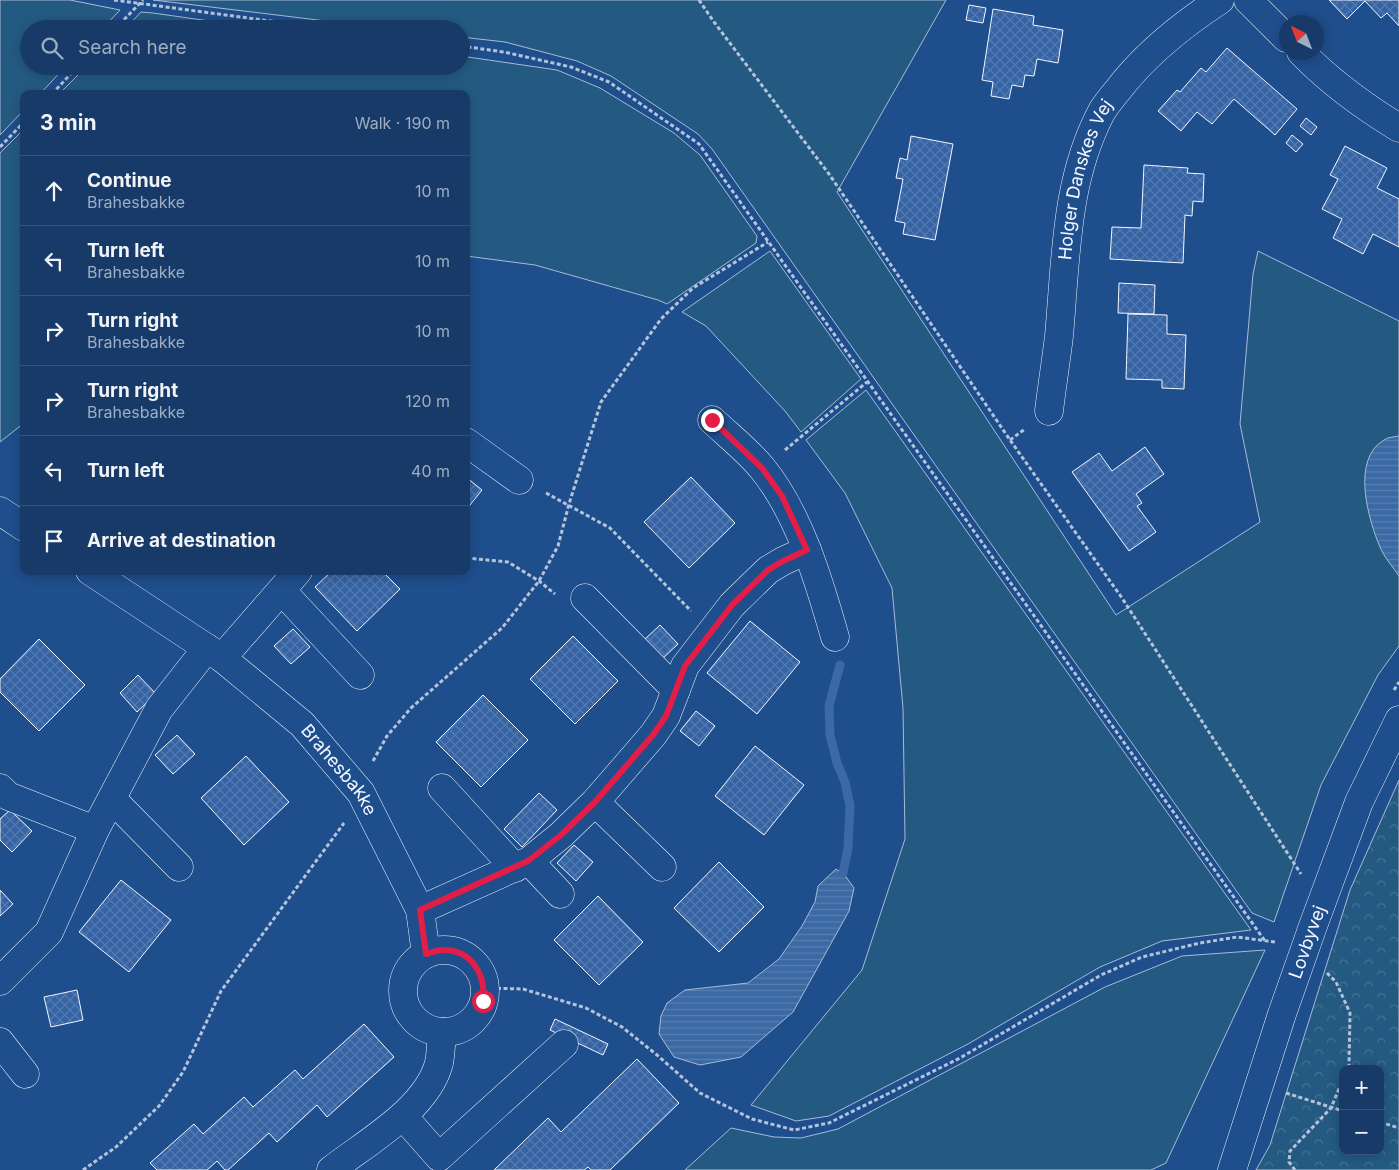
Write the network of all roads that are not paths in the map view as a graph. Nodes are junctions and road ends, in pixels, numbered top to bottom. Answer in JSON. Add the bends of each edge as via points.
{"nodes":[{"id":1,"x":1220,"y":0,"type":"edge"},
{"id":2,"x":1248,"y":0,"type":"edge"},
{"id":3,"x":1279,"y":31,"type":"edge"},
{"id":4,"x":1309,"y":60,"type":"edge"},
{"id":5,"x":1399,"y":128,"type":"edge"},
{"id":6,"x":1049,"y":411,"type":"dead end"},
{"id":7,"x":712,"y":420,"type":"dead end"},
{"id":8,"x":470,"y":445,"type":"edge"},
{"id":9,"x":519,"y":480,"type":"road end"},
{"id":10,"x":807,"y":550,"type":"junction"},
{"id":11,"x":96,"y":575,"type":"edge"},
{"id":12,"x":290,"y":581,"type":"edge"},
{"id":13,"x":585,"y":598,"type":"road end"},
{"id":14,"x":836,"y":637,"type":"dead end"},
{"id":15,"x":214,"y":653,"type":"junction"},
{"id":16,"x":360,"y":675,"type":"dead end"},
{"id":17,"x":676,"y":690,"type":"junction"},
{"id":18,"x":1399,"y":720,"type":"edge"},
{"id":19,"x":0,"y":788,"type":"edge"},
{"id":20,"x":442,"y":788,"type":"dead end"},
{"id":21,"x":112,"y":799,"type":"junction"},
{"id":22,"x":595,"y":802,"type":"junction"},
{"id":23,"x":95,"y":830,"type":"junction"},
{"id":24,"x":522,"y":864,"type":"junction"},
{"id":25,"x":179,"y":867,"type":"dead end"},
{"id":26,"x":662,"y":867,"type":"dead end"},
{"id":27,"x":560,"y":894,"type":"dead end"},
{"id":28,"x":420,"y":910,"type":"junction"},
{"id":29,"x":426,"y":954,"type":"junction"},
{"id":30,"x":0,"y":981,"type":"edge"},
{"id":31,"x":442,"y":1032,"type":"junction"},
{"id":32,"x":0,"y":1042,"type":"edge"},
{"id":33,"x":564,"y":1044,"type":"dead end"},
{"id":34,"x":25,"y":1074,"type":"dead end"},
{"id":35,"x":403,"y":1116,"type":"junction"},
{"id":36,"x":343,"y":1167,"type":"edge"},
{"id":37,"x":1232,"y":1170,"type":"edge"}],
"edges":[{"from":1,"to":6,"type":"street","name":"Holger Danskes Vej","via":[[1189,21],[1134,69],[1103,109],[1084,151],[1073,192]]},
{"from":2,"to":3,"type":"street"},
{"from":4,"to":5,"type":"street","via":[[1363,106]]},
{"from":7,"to":10,"type":"street","via":[[762,468],[782,496]]},
{"from":8,"to":9,"type":"street"},
{"from":10,"to":14,"type":"street"},
{"from":10,"to":17,"type":"street","via":[[762,576],[732,605],[685,666]]},
{"from":11,"to":15,"type":"street","name":"Brahesbakke"},
{"from":12,"to":15,"type":"street"},
{"from":12,"to":16,"type":"street"},
{"from":13,"to":17,"type":"street"},
{"from":15,"to":21,"type":"street","via":[[159,710]]},
{"from":15,"to":28,"type":"street","name":"Brahesbakke","via":[[302,724],[361,793]]},
{"from":17,"to":22,"type":"street","via":[[666,716],[653,735]]},
{"from":18,"to":37,"type":"street","name":"Lovbyvej","via":[[1359,802],[1299,966]]},
{"from":19,"to":23,"type":"street","via":[[8,796]]},
{"from":20,"to":24,"type":"street"},
{"from":21,"to":23,"type":"street"},
{"from":21,"to":25,"type":"street"},
{"from":22,"to":24,"type":"street","via":[[561,835]]},
{"from":22,"to":26,"type":"street"},
{"from":23,"to":30,"type":"street","via":[[48,932]]},
{"from":24,"to":27,"type":"street"},
{"from":24,"to":28,"type":"street"},
{"from":28,"to":29,"type":"street","name":"Brahesbakke"},
{"from":29,"to":31,"type":"street","via":[[414,963],[406,976],[403,991],[406,1006],[414,1019],[427,1028]]},
{"from":29,"to":31,"type":"street","via":[[442,950],[457,952],[471,960],[480,973],[484,988],[478,1014],[468,1024]]},
{"from":31,"to":35,"type":"street","via":[[439,1063],[430,1085]]},
{"from":32,"to":34,"type":"street"},
{"from":33,"to":35,"type":"street","via":[[439,1157]]},
{"from":35,"to":36,"type":"street"}]}
